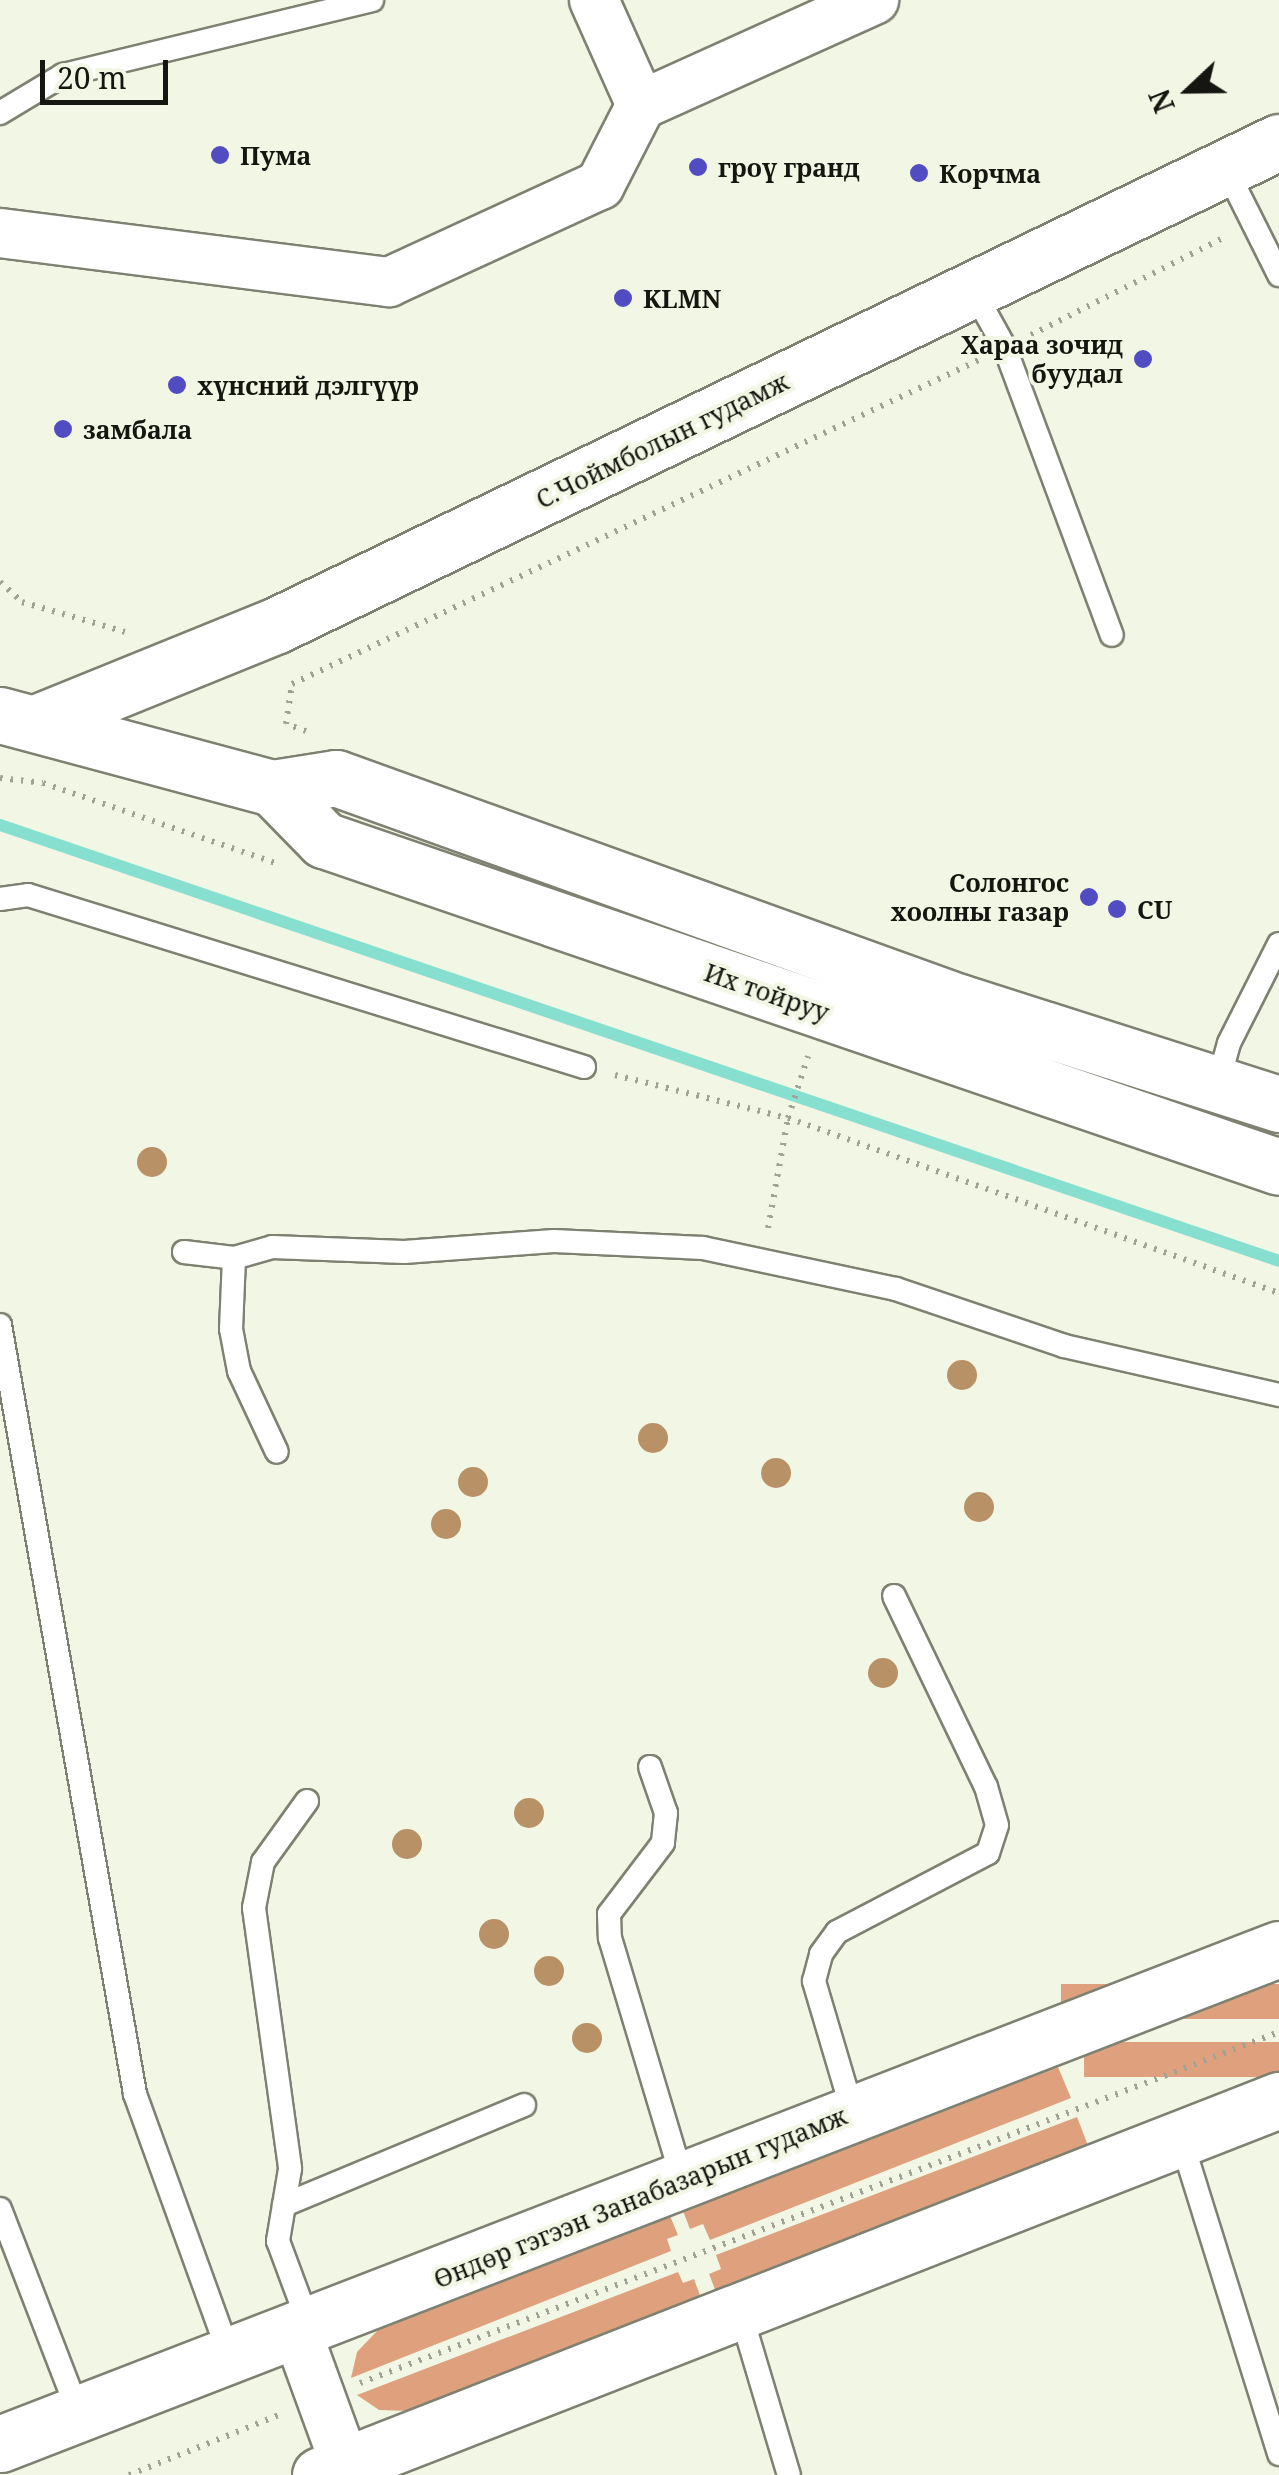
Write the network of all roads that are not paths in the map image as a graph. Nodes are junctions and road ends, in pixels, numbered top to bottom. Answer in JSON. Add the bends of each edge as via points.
{"nodes":[{"id":1,"x":372,"y":0,"type":"edge"},
{"id":2,"x":594,"y":0,"type":"edge"},
{"id":3,"x":874,"y":0,"type":"edge"},
{"id":4,"x":640,"y":105,"type":"junction"},
{"id":5,"x":0,"y":113,"type":"edge"},
{"id":6,"x":1279,"y":142,"type":"edge"},
{"id":7,"x":1226,"y":168,"type":"junction"},
{"id":8,"x":0,"y":233,"type":"edge"},
{"id":9,"x":1279,"y":275,"type":"edge"},
{"id":10,"x":973,"y":290,"type":"junction"},
{"id":11,"x":1112,"y":635,"type":"dead end"},
{"id":12,"x":19,"y":718,"type":"edge"},
{"id":13,"x":273,"y":788,"type":"junction"},
{"id":14,"x":0,"y":899,"type":"edge"},
{"id":15,"x":1279,"y":944,"type":"edge"},
{"id":16,"x":584,"y":1067,"type":"road end"},
{"id":17,"x":1218,"y":1083,"type":"junction"},
{"id":18,"x":1279,"y":1104,"type":"edge"},
{"id":19,"x":1279,"y":1167,"type":"edge"},
{"id":20,"x":184,"y":1252,"type":"dead end"},
{"id":21,"x":234,"y":1258,"type":"junction"},
{"id":22,"x":0,"y":1325,"type":"edge"},
{"id":23,"x":1279,"y":1395,"type":"edge"},
{"id":24,"x":278,"y":1452,"type":"dead end"},
{"id":25,"x":894,"y":1596,"type":"dead end"},
{"id":26,"x":650,"y":1767,"type":"dead end"},
{"id":27,"x":307,"y":1800,"type":"dead end"},
{"id":28,"x":1279,"y":1949,"type":"edge"},
{"id":29,"x":1279,"y":2100,"type":"edge"},
{"id":30,"x":524,"y":2105,"type":"dead end"},
{"id":31,"x":854,"y":2112,"type":"junction"},
{"id":32,"x":1181,"y":2139,"type":"junction"},
{"id":33,"x":684,"y":2181,"type":"junction"},
{"id":34,"x":284,"y":2204,"type":"junction"},
{"id":35,"x":0,"y":2209,"type":"edge"},
{"id":36,"x":740,"y":2311,"type":"junction"},
{"id":37,"x":303,"y":2329,"type":"junction"},
{"id":38,"x":230,"y":2356,"type":"junction"},
{"id":39,"x":79,"y":2414,"type":"junction"},
{"id":40,"x":0,"y":2444,"type":"edge"},
{"id":41,"x":1279,"y":2454,"type":"edge"},
{"id":42,"x":338,"y":2472,"type":"edge"},
{"id":43,"x":789,"y":2475,"type":"edge"}],
"edges":[{"from":1,"to":5,"type":"lane","via":[[63,76]]},
{"from":2,"to":4,"type":"street"},
{"from":3,"to":4,"type":"street"},
{"from":4,"to":8,"type":"street","via":[[600,185],[388,282]]},
{"from":6,"to":7,"type":"main road","name":"С.Чоймболын гудамж"},
{"from":7,"to":9,"type":"lane"},
{"from":7,"to":10,"type":"main road","name":"С.Чоймболын гудамж"},
{"from":10,"to":11,"type":"lane","via":[[1005,348]]},
{"from":10,"to":12,"type":"main road","name":"С.Чоймболын гудамж","via":[[277,625]]},
{"from":12,"to":13,"type":"main road","name":"Их тойруу"},
{"from":13,"to":17,"type":"main road","name":"Их тойруу","via":[[336,778],[959,1002]]},
{"from":13,"to":19,"type":"main road","name":"Их тойруу","via":[[324,840]]},
{"from":14,"to":16,"type":"lane","via":[[28,895]]},
{"from":15,"to":17,"type":"lane","via":[[1229,1043]]},
{"from":17,"to":18,"type":"main road","name":"Их тойруу"},
{"from":20,"to":21,"type":"lane"},
{"from":21,"to":23,"type":"lane","via":[[272,1247],[404,1252],[554,1241],[703,1248],[896,1289],[1064,1346]]},
{"from":21,"to":24,"type":"lane","via":[[231,1330],[238,1371]]},
{"from":22,"to":38,"type":"lane","via":[[135,2094]]},
{"from":25,"to":31,"type":"lane","via":[[986,1787],[997,1826],[988,1853],[838,1932],[821,1954],[814,1981]]},
{"from":26,"to":33,"type":"lane","via":[[666,1812],[663,1843],[609,1914],[610,1938]]},
{"from":27,"to":34,"type":"lane","via":[[263,1862],[254,1908],[290,2169]]},
{"from":28,"to":31,"type":"main road","name":"Өндөр гэгээн Занабазарын гудамж"},
{"from":29,"to":32,"type":"main road"},
{"from":30,"to":34,"type":"lane"},
{"from":31,"to":33,"type":"main road","name":"Өндөр гэгээн Занабазарын гудамж"},
{"from":32,"to":36,"type":"main road"},
{"from":32,"to":41,"type":"lane"},
{"from":33,"to":37,"type":"main road","name":"Өндөр гэгээн Занабазарын гудамж"},
{"from":34,"to":37,"type":"lane","via":[[278,2241]]},
{"from":35,"to":39,"type":"lane"},
{"from":36,"to":42,"type":"main road"},
{"from":36,"to":43,"type":"lane"},
{"from":37,"to":38,"type":"main road","name":"Өндөр гэгээн Занабазарын гудамж"},
{"from":37,"to":42,"type":"street"},
{"from":38,"to":39,"type":"main road","name":"Өндөр гэгээн Занабазарын гудамж"},
{"from":39,"to":40,"type":"main road","name":"Өндөр гэгээн Занабазарын гудамж"}]}
